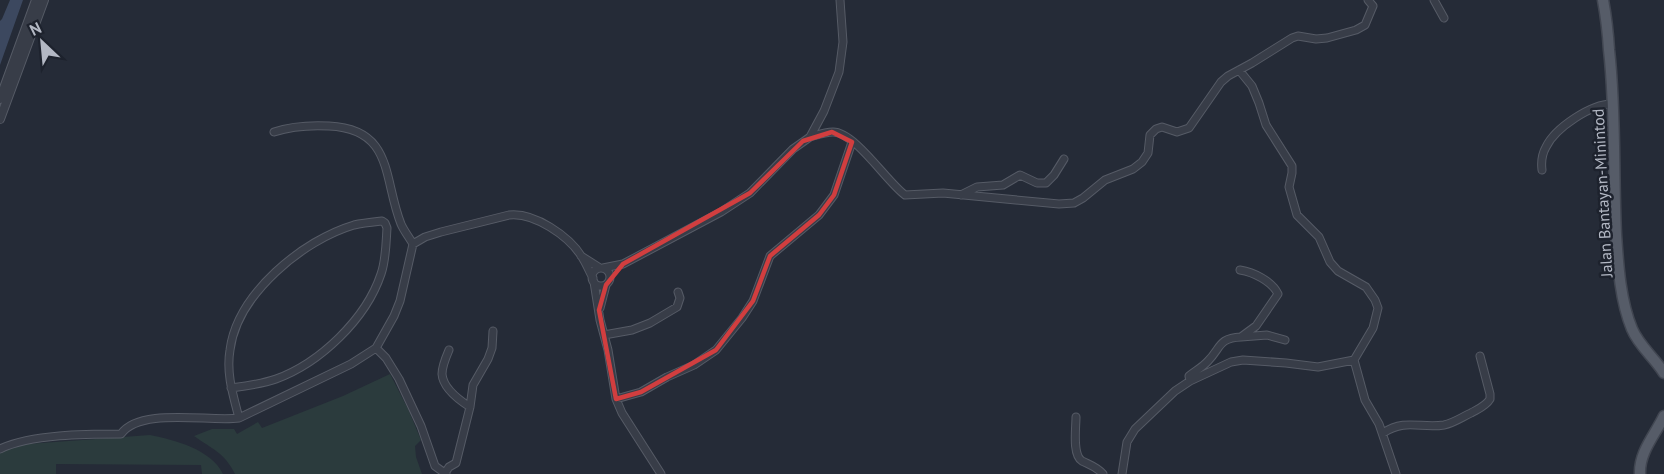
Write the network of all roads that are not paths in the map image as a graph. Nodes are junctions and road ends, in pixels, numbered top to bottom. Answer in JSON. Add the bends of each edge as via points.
{"nodes":[{"id":1,"x":36,"y":0,"type":"edge"},
{"id":2,"x":44,"y":0,"type":"edge"},
{"id":3,"x":840,"y":0,"type":"edge"},
{"id":4,"x":1368,"y":0,"type":"edge"},
{"id":5,"x":1434,"y":0,"type":"edge"},
{"id":6,"x":1603,"y":0,"type":"edge"},
{"id":7,"x":1444,"y":18,"type":"dead end"},
{"id":8,"x":1239,"y":70,"type":"junction"},
{"id":9,"x":0,"y":99,"type":"edge"},
{"id":10,"x":1613,"y":104,"type":"junction"},
{"id":11,"x":0,"y":119,"type":"edge"},
{"id":12,"x":274,"y":132,"type":"dead end"},
{"id":13,"x":810,"y":137,"type":"junction"},
{"id":14,"x":852,"y":142,"type":"junction"},
{"id":15,"x":1064,"y":159,"type":"dead end"},
{"id":16,"x":1542,"y":170,"type":"dead end"},
{"id":17,"x":961,"y":195,"type":"junction"},
{"id":18,"x":412,"y":244,"type":"junction"},
{"id":19,"x":581,"y":256,"type":"junction"},
{"id":20,"x":623,"y":264,"type":"junction"},
{"id":21,"x":602,"y":268,"type":"junction"},
{"id":22,"x":1239,"y":270,"type":"dead end"},
{"id":23,"x":593,"y":280,"type":"junction"},
{"id":24,"x":608,"y":283,"type":"junction"},
{"id":25,"x":678,"y":292,"type":"dead end"},
{"id":26,"x":599,"y":310,"type":"junction"},
{"id":27,"x":493,"y":331,"type":"dead end"},
{"id":28,"x":604,"y":335,"type":"junction"},
{"id":29,"x":1241,"y":337,"type":"junction"},
{"id":30,"x":1285,"y":340,"type":"dead end"},
{"id":31,"x":376,"y":348,"type":"junction"},
{"id":32,"x":449,"y":350,"type":"dead end"},
{"id":33,"x":1480,"y":356,"type":"dead end"},
{"id":34,"x":1354,"y":360,"type":"junction"},
{"id":35,"x":1664,"y":373,"type":"edge"},
{"id":36,"x":1190,"y":381,"type":"junction"},
{"id":37,"x":231,"y":388,"type":"junction"},
{"id":38,"x":616,"y":399,"type":"junction"},
{"id":39,"x":470,"y":407,"type":"junction"},
{"id":40,"x":1664,"y":416,"type":"edge"},
{"id":41,"x":1076,"y":417,"type":"dead end"},
{"id":42,"x":239,"y":418,"type":"junction"},
{"id":43,"x":1383,"y":433,"type":"junction"},
{"id":44,"x":0,"y":449,"type":"edge"},
{"id":45,"x":446,"y":474,"type":"edge"},
{"id":46,"x":661,"y":474,"type":"edge"},
{"id":47,"x":1103,"y":474,"type":"edge"},
{"id":48,"x":1122,"y":474,"type":"edge"},
{"id":49,"x":1396,"y":474,"type":"edge"},
{"id":50,"x":1641,"y":474,"type":"edge"}],
"edges":[{"from":1,"to":9,"type":"street"},
{"from":2,"to":11,"type":"street"},
{"from":3,"to":13,"type":"street","via":[[843,42],[839,72]]},
{"from":4,"to":8,"type":"street","via":[[1371,12],[1365,25],[1356,30],[1327,38],[1292,38]]},
{"from":5,"to":7,"type":"street"},
{"from":6,"to":10,"type":"main road","name":"Jalan Bantayan-Minintod"},
{"from":8,"to":17,"type":"street","via":[[1221,82],[1189,128],[1177,132],[1156,129],[1150,135],[1148,153],[1142,162],[1105,180],[1074,203]]},
{"from":8,"to":34,"type":"street","via":[[1252,86],[1266,125],[1292,166],[1289,192],[1297,214],[1319,237],[1338,271],[1366,287],[1376,300],[1373,328]]},
{"from":10,"to":16,"type":"street","via":[[1591,109],[1557,131],[1546,146]]},
{"from":10,"to":35,"type":"main road","name":"Jalan Bantayan-Minintod","via":[[1622,291],[1633,331]]},
{"from":12,"to":18,"type":"street","via":[[317,125],[361,133],[384,161],[401,224]]},
{"from":13,"to":14,"type":"street","via":[[836,132]]},
{"from":13,"to":20,"type":"street","via":[[792,149],[750,193]]},
{"from":14,"to":17,"type":"street","via":[[905,195]]},
{"from":14,"to":38,"type":"street","via":[[834,195],[819,214],[770,256],[753,301],[716,350],[641,392]]},
{"from":15,"to":17,"type":"street","via":[[1046,183],[1020,175],[1003,185],[977,188]]},
{"from":18,"to":19,"type":"street","via":[[441,232],[517,214],[556,231]]},
{"from":18,"to":31,"type":"street","via":[[400,301]]},
{"from":19,"to":21,"type":"street"},
{"from":19,"to":23,"type":"street"},
{"from":20,"to":21,"type":"street"},
{"from":20,"to":24,"type":"street"},
{"from":21,"to":23,"type":"street","via":[[594,272]]},
{"from":21,"to":24,"type":"street","via":[[610,274]]},
{"from":22,"to":29,"type":"street","via":[[1267,281],[1278,294],[1256,326]]},
{"from":23,"to":24,"type":"street","via":[[600,286]]},
{"from":23,"to":26,"type":"street"},
{"from":24,"to":26,"type":"street"},
{"from":25,"to":28,"type":"street","via":[[677,307],[650,323]]},
{"from":26,"to":28,"type":"street"},
{"from":27,"to":39,"type":"street","via":[[492,348],[473,385]]},
{"from":28,"to":38,"type":"street"},
{"from":29,"to":30,"type":"street","via":[[1267,335]]},
{"from":29,"to":36,"type":"street","via":[[1223,341],[1207,363],[1189,376]]},
{"from":31,"to":42,"type":"street"},
{"from":31,"to":45,"type":"street","via":[[399,379],[435,466]]},
{"from":32,"to":39,"type":"street","via":[[442,374],[444,382]]},
{"from":33,"to":43,"type":"street","via":[[1490,394],[1486,404],[1443,425],[1400,425]]},
{"from":34,"to":36,"type":"street","via":[[1318,367],[1243,360]]},
{"from":34,"to":43,"type":"street","via":[[1365,400]]},
{"from":36,"to":48,"type":"street","via":[[1136,429],[1127,442]]},
{"from":37,"to":37,"type":"street","via":[[228,365],[237,323],[270,277],[327,236],[356,225],[385,223],[381,273],[355,322],[295,370],[275,380]]},
{"from":37,"to":42,"type":"street"},
{"from":38,"to":46,"type":"street"},
{"from":39,"to":45,"type":"street","via":[[456,463]]},
{"from":40,"to":50,"type":"main road","via":[[1643,454]]},
{"from":41,"to":47,"type":"street","via":[[1077,456]]},
{"from":42,"to":44,"type":"street","via":[[148,420],[128,426],[121,434],[27,440]]},
{"from":43,"to":49,"type":"street"}]}
